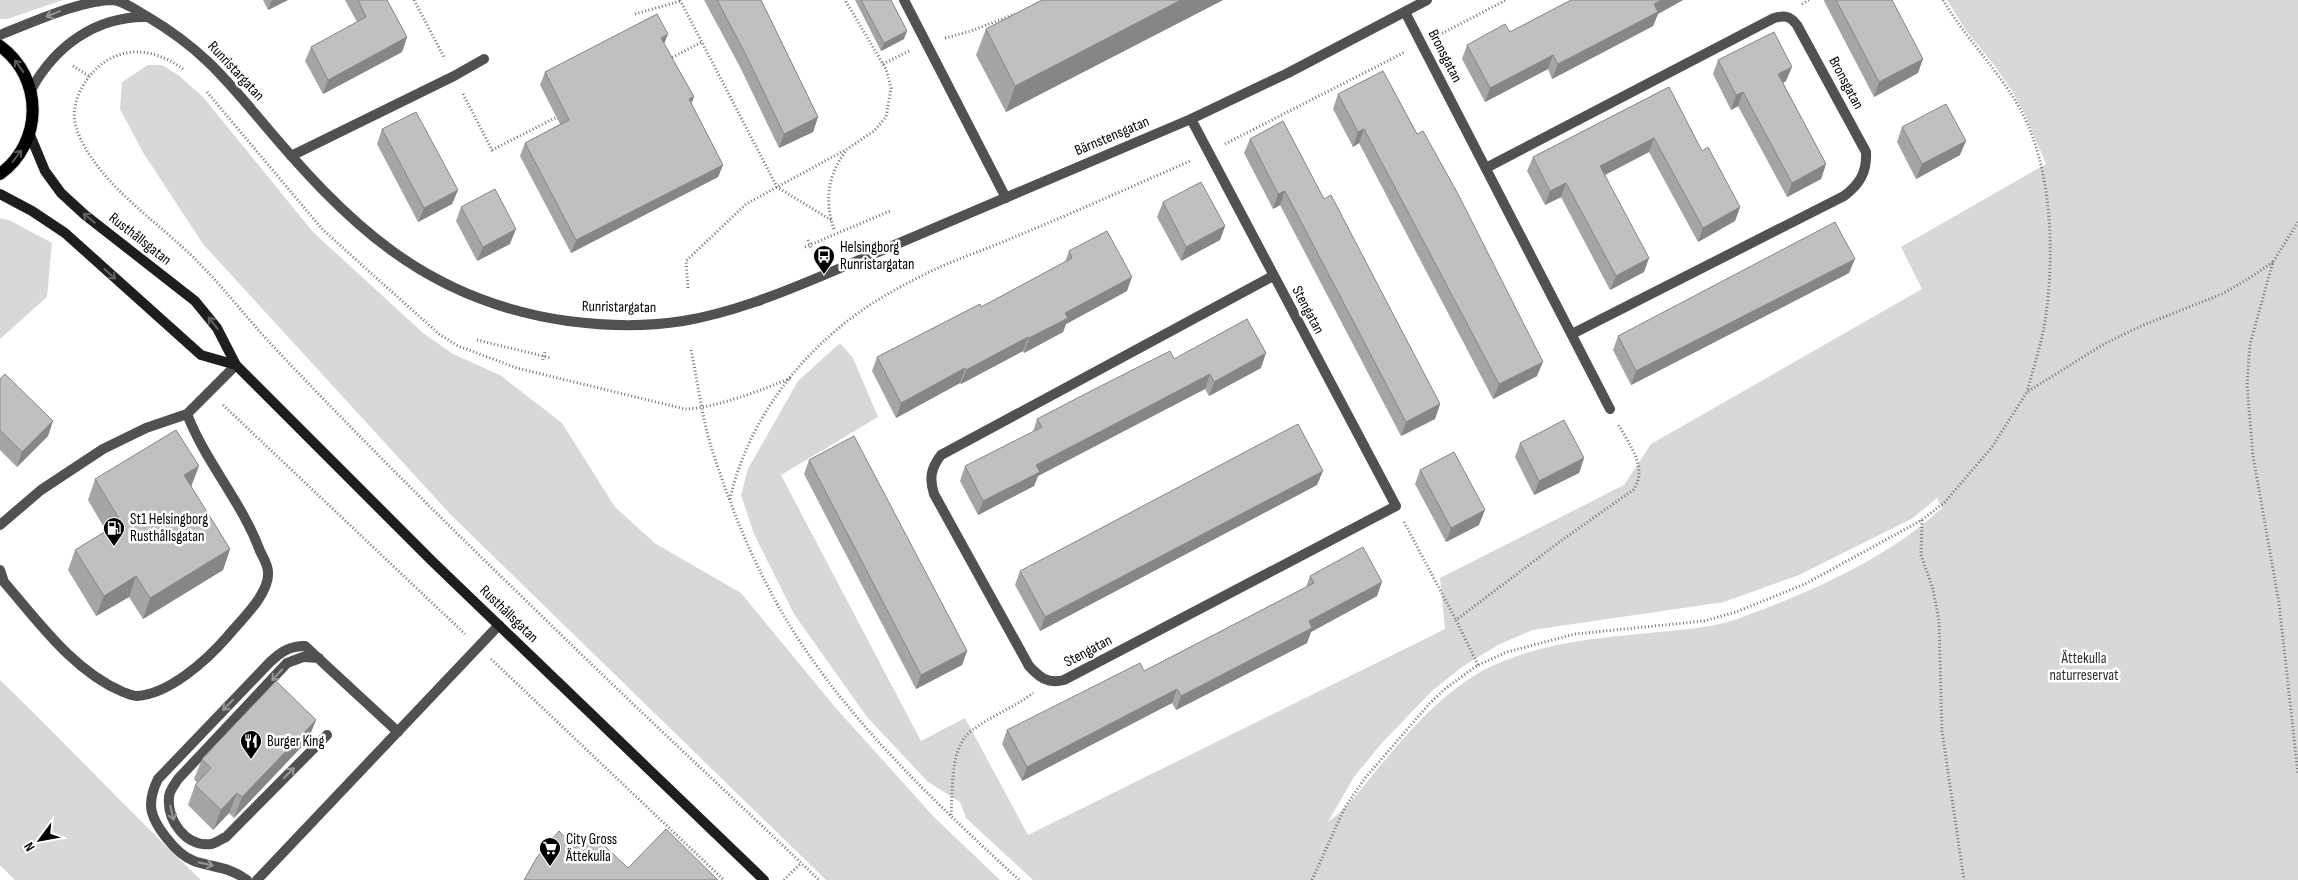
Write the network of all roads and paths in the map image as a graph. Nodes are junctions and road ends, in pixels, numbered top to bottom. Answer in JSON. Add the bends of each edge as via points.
{"nodes":[{"id":1,"x":414,"y":0,"type":"edge"},
{"id":2,"x":845,"y":0,"type":"edge"},
{"id":3,"x":904,"y":0,"type":"edge"},
{"id":4,"x":1427,"y":0,"type":"edge"},
{"id":5,"x":1506,"y":0,"type":"edge"},
{"id":6,"x":1943,"y":0,"type":"edge"},
{"id":7,"x":680,"y":1,"type":"edge"},
{"id":8,"x":122,"y":2,"type":"edge"},
{"id":9,"x":1405,"y":12,"type":"junction"},
{"id":10,"x":635,"y":14,"type":"dead end"},
{"id":11,"x":1016,"y":14,"type":"edge"},
{"id":12,"x":148,"y":17,"type":"junction"},
{"id":13,"x":123,"y":18,"type":"junction"},
{"id":14,"x":0,"y":36,"type":"edge"},
{"id":15,"x":702,"y":42,"type":"junction"},
{"id":16,"x":926,"y":43,"type":"junction"},
{"id":17,"x":1422,"y":44,"type":"junction"},
{"id":18,"x":0,"y":46,"type":"edge"},
{"id":19,"x":484,"y":59,"type":"dead end"},
{"id":20,"x":667,"y":60,"type":"edge"},
{"id":21,"x":883,"y":64,"type":"junction"},
{"id":22,"x":189,"y":74,"type":"dead end"},
{"id":23,"x":454,"y":76,"type":"junction"},
{"id":24,"x":204,"y":88,"type":"dead end"},
{"id":25,"x":31,"y":90,"type":"junction"},
{"id":26,"x":562,"y":114,"type":"edge"},
{"id":27,"x":1191,"y":119,"type":"junction"},
{"id":28,"x":30,"y":135,"type":"junction"},
{"id":29,"x":847,"y":148,"type":"junction"},
{"id":30,"x":1208,"y":153,"type":"junction"},
{"id":31,"x":290,"y":156,"type":"junction"},
{"id":32,"x":1486,"y":168,"type":"junction"},
{"id":33,"x":0,"y":174,"type":"edge"},
{"id":34,"x":777,"y":187,"type":"junction"},
{"id":35,"x":0,"y":194,"type":"edge"},
{"id":36,"x":1006,"y":198,"type":"junction"},
{"id":37,"x":890,"y":211,"type":"dead end"},
{"id":38,"x":831,"y":220,"type":"junction"},
{"id":39,"x":2298,"y":222,"type":"edge"},
{"id":40,"x":834,"y":229,"type":"dead end"},
{"id":41,"x":808,"y":240,"type":"dead end"},
{"id":42,"x":810,"y":245,"type":"junction"},
{"id":43,"x":805,"y":247,"type":"dead end"},
{"id":44,"x":812,"y":250,"type":"dead end"},
{"id":45,"x":2273,"y":262,"type":"junction"},
{"id":46,"x":1272,"y":276,"type":"junction"},
{"id":47,"x":213,"y":279,"type":"junction"},
{"id":48,"x":688,"y":288,"type":"dead end"},
{"id":49,"x":195,"y":301,"type":"junction"},
{"id":50,"x":1572,"y":334,"type":"junction"},
{"id":51,"x":477,"y":340,"type":"dead end"},
{"id":52,"x":692,"y":350,"type":"dead end"},
{"id":53,"x":552,"y":358,"type":"dead end"},
{"id":54,"x":236,"y":365,"type":"junction"},
{"id":55,"x":791,"y":378,"type":"junction"},
{"id":56,"x":209,"y":392,"type":"junction"},
{"id":57,"x":2027,"y":392,"type":"junction"},
{"id":58,"x":703,"y":406,"type":"junction"},
{"id":59,"x":1610,"y":408,"type":"joint"},
{"id":60,"x":187,"y":414,"type":"junction"},
{"id":61,"x":730,"y":499,"type":"junction"},
{"id":62,"x":1396,"y":506,"type":"junction"},
{"id":63,"x":1922,"y":520,"type":"junction"},
{"id":64,"x":0,"y":525,"type":"edge"},
{"id":65,"x":0,"y":570,"type":"edge"},
{"id":66,"x":1456,"y":620,"type":"junction"},
{"id":67,"x":499,"y":625,"type":"junction"},
{"id":68,"x":478,"y":647,"type":"junction"},
{"id":69,"x":319,"y":658,"type":"junction"},
{"id":70,"x":1478,"y":665,"type":"junction"},
{"id":71,"x":1046,"y":681,"type":"junction"},
{"id":72,"x":398,"y":732,"type":"junction"},
{"id":73,"x":327,"y":735,"type":"dead end"},
{"id":74,"x":2298,"y":774,"type":"edge"},
{"id":75,"x":951,"y":816,"type":"junction"},
{"id":76,"x":801,"y":863,"type":"junction"},
{"id":77,"x":247,"y":880,"type":"edge"},
{"id":78,"x":257,"y":880,"type":"edge"},
{"id":79,"x":724,"y":880,"type":"edge"},
{"id":80,"x":764,"y":880,"type":"edge"},
{"id":81,"x":784,"y":880,"type":"edge"},
{"id":82,"x":819,"y":880,"type":"edge"},
{"id":83,"x":1019,"y":880,"type":"edge"},
{"id":84,"x":1312,"y":880,"type":"edge"},
{"id":85,"x":1964,"y":880,"type":"edge"}],
"edges":[{"from":1,"to":23,"type":"path"},
{"from":2,"to":21,"type":"path"},
{"from":3,"to":16,"type":"street"},
{"from":4,"to":9,"type":"street","name":"Bärnstensgatan"},
{"from":5,"to":17,"type":"path"},
{"from":6,"to":57,"type":"path","via":[[2019,106],[2037,152],[2043,178],[2050,253],[2048,290],[2044,323]]},
{"from":7,"to":10,"type":"path"},
{"from":7,"to":15,"type":"path"},
{"from":8,"to":12,"type":"street","name":"Runristargatan"},
{"from":8,"to":13,"type":"street"},
{"from":8,"to":14,"type":"street","name":"Runristargatan","one_way":true,"via":[[86,2]]},
{"from":9,"to":17,"type":"street","name":"Bronsgatan"},
{"from":9,"to":27,"type":"street","name":"Bärnstensgatan"},
{"from":11,"to":16,"type":"path"},
{"from":12,"to":13,"type":"street"},
{"from":12,"to":31,"type":"street","name":"Runristargatan","via":[[175,32],[220,72]]},
{"from":13,"to":25,"type":"street","via":[[86,32],[57,53]]},
{"from":15,"to":20,"type":"path"},
{"from":15,"to":34,"type":"path"},
{"from":16,"to":21,"type":"path"},
{"from":16,"to":36,"type":"street"},
{"from":17,"to":30,"type":"path"},
{"from":17,"to":32,"type":"street","name":"Bronsgatan"},
{"from":25,"to":18,"type":"main road","one_way":true,"via":[[23,70]]},
{"from":19,"to":23,"type":"street"},
{"from":21,"to":29,"type":"path","via":[[891,88],[886,117],[874,131]]},
{"from":22,"to":47,"type":"path","via":[[164,57],[132,52],[116,56],[87,80],[78,98],[74,117],[76,127],[100,168]]},
{"from":23,"to":26,"type":"path","via":[[492,150]]},
{"from":23,"to":31,"type":"street"},
{"from":24,"to":58,"type":"path","via":[[323,230],[439,334],[458,346],[517,368],[676,408]]},
{"from":25,"to":28,"type":"main road","via":[[34,112]]},
{"from":27,"to":30,"type":"street","name":"Stengatan"},
{"from":27,"to":36,"type":"street","name":"Bärnstensgatan"},
{"from":33,"to":28,"type":"main road","one_way":true,"via":[[9,168]]},
{"from":49,"to":28,"type":"main road","name":"Rusthållsgatan","one_way":true,"via":[[70,202],[45,170]]},
{"from":29,"to":34,"type":"path"},
{"from":29,"to":38,"type":"path","via":[[831,176],[828,191]]},
{"from":30,"to":46,"type":"street","name":"Stengatan"},
{"from":30,"to":55,"type":"path","via":[[907,284],[841,326]]},
{"from":31,"to":36,"type":"street","name":"Runristargatan","via":[[349,217],[396,254],[431,276],[467,295],[528,314],[593,324],[649,325],[730,310],[774,296]]},
{"from":32,"to":50,"type":"street","name":"Bronsgatan"},
{"from":32,"to":50,"type":"street","name":"Bronsgatan","via":[[1784,15],[1797,25],[1866,152],[1863,177],[1844,196]]},
{"from":34,"to":38,"type":"path"},
{"from":34,"to":48,"type":"path","via":[[746,204],[686,260]]},
{"from":35,"to":54,"type":"main road","name":"Rusthållsgatan","one_way":true,"via":[[65,233],[201,355]]},
{"from":37,"to":42,"type":"path"},
{"from":38,"to":40,"type":"path"},
{"from":39,"to":45,"type":"path"},
{"from":41,"to":42,"type":"path"},
{"from":42,"to":43,"type":"path"},
{"from":42,"to":44,"type":"path"},
{"from":45,"to":57,"type":"path","via":[[2222,294],[2104,344]]},
{"from":45,"to":74,"type":"path","via":[[2250,344],[2247,385],[2253,456],[2279,604]]},
{"from":46,"to":62,"type":"street","name":"Stengatan"},
{"from":46,"to":71,"type":"street","name":"Stengatan","via":[[941,455],[934,465],[930,482],[934,494],[1029,666]]},
{"from":47,"to":49,"type":"path"},
{"from":47,"to":76,"type":"path","via":[[271,344],[449,526]]},
{"from":54,"to":49,"type":"main road","name":"Rusthållsgatan","one_way":true,"via":[[217,328]]},
{"from":50,"to":59,"type":"street","name":"Bronsgatan"},
{"from":51,"to":53,"type":"path"},
{"from":52,"to":58,"type":"path"},
{"from":54,"to":56,"type":"street"},
{"from":54,"to":67,"type":"main road","name":"Rusthållsgatan"},
{"from":55,"to":58,"type":"path","via":[[756,392]]},
{"from":55,"to":61,"type":"path","via":[[761,419],[736,472]]},
{"from":56,"to":60,"type":"street"},
{"from":56,"to":68,"type":"path"},
{"from":57,"to":63,"type":"path","via":[[2009,424],[1969,476],[1945,502]]},
{"from":58,"to":61,"type":"path","via":[[712,449]]},
{"from":59,"to":66,"type":"path","via":[[1636,460],[1640,477],[1633,490]]},
{"from":60,"to":64,"type":"street","via":[[146,428],[103,449],[40,490]]},
{"from":60,"to":65,"type":"street","via":[[201,447],[258,543],[268,572],[262,597],[215,650],[183,676],[155,692],[135,696],[106,685],[73,658],[4,582]]},
{"from":61,"to":75,"type":"path","via":[[766,584],[815,661],[864,726]]},
{"from":62,"to":66,"type":"path"},
{"from":62,"to":71,"type":"street","name":"Stengatan","via":[[1064,680]]},
{"from":63,"to":70,"type":"path","via":[[1805,584],[1736,612],[1677,625],[1575,634],[1507,652]]},
{"from":63,"to":85,"type":"path","via":[[1921,555],[1939,620],[1942,731]]},
{"from":66,"to":70,"type":"path"},
{"from":67,"to":68,"type":"street"},
{"from":67,"to":80,"type":"main road","name":"Rusthållsgatan"},
{"from":68,"to":72,"type":"street"},
{"from":68,"to":79,"type":"path"},
{"from":69,"to":72,"type":"street"},
{"from":69,"to":73,"type":"street","one_way":true,"via":[[302,657],[288,663],[178,779],[169,796],[172,817],[180,832],[193,842],[212,844],[226,837]]},
{"from":69,"to":77,"type":"street","one_way":true,"via":[[305,646],[294,646],[280,652],[158,779],[153,790],[151,807],[157,824],[180,853],[193,861],[227,868]]},
{"from":70,"to":84,"type":"path","via":[[1429,704],[1366,777],[1345,807]]},
{"from":71,"to":75,"type":"path","via":[[1028,697],[966,737],[955,768]]},
{"from":72,"to":78,"type":"street"},
{"from":75,"to":83,"type":"path"},
{"from":76,"to":81,"type":"path"},
{"from":76,"to":82,"type":"path"}]}
